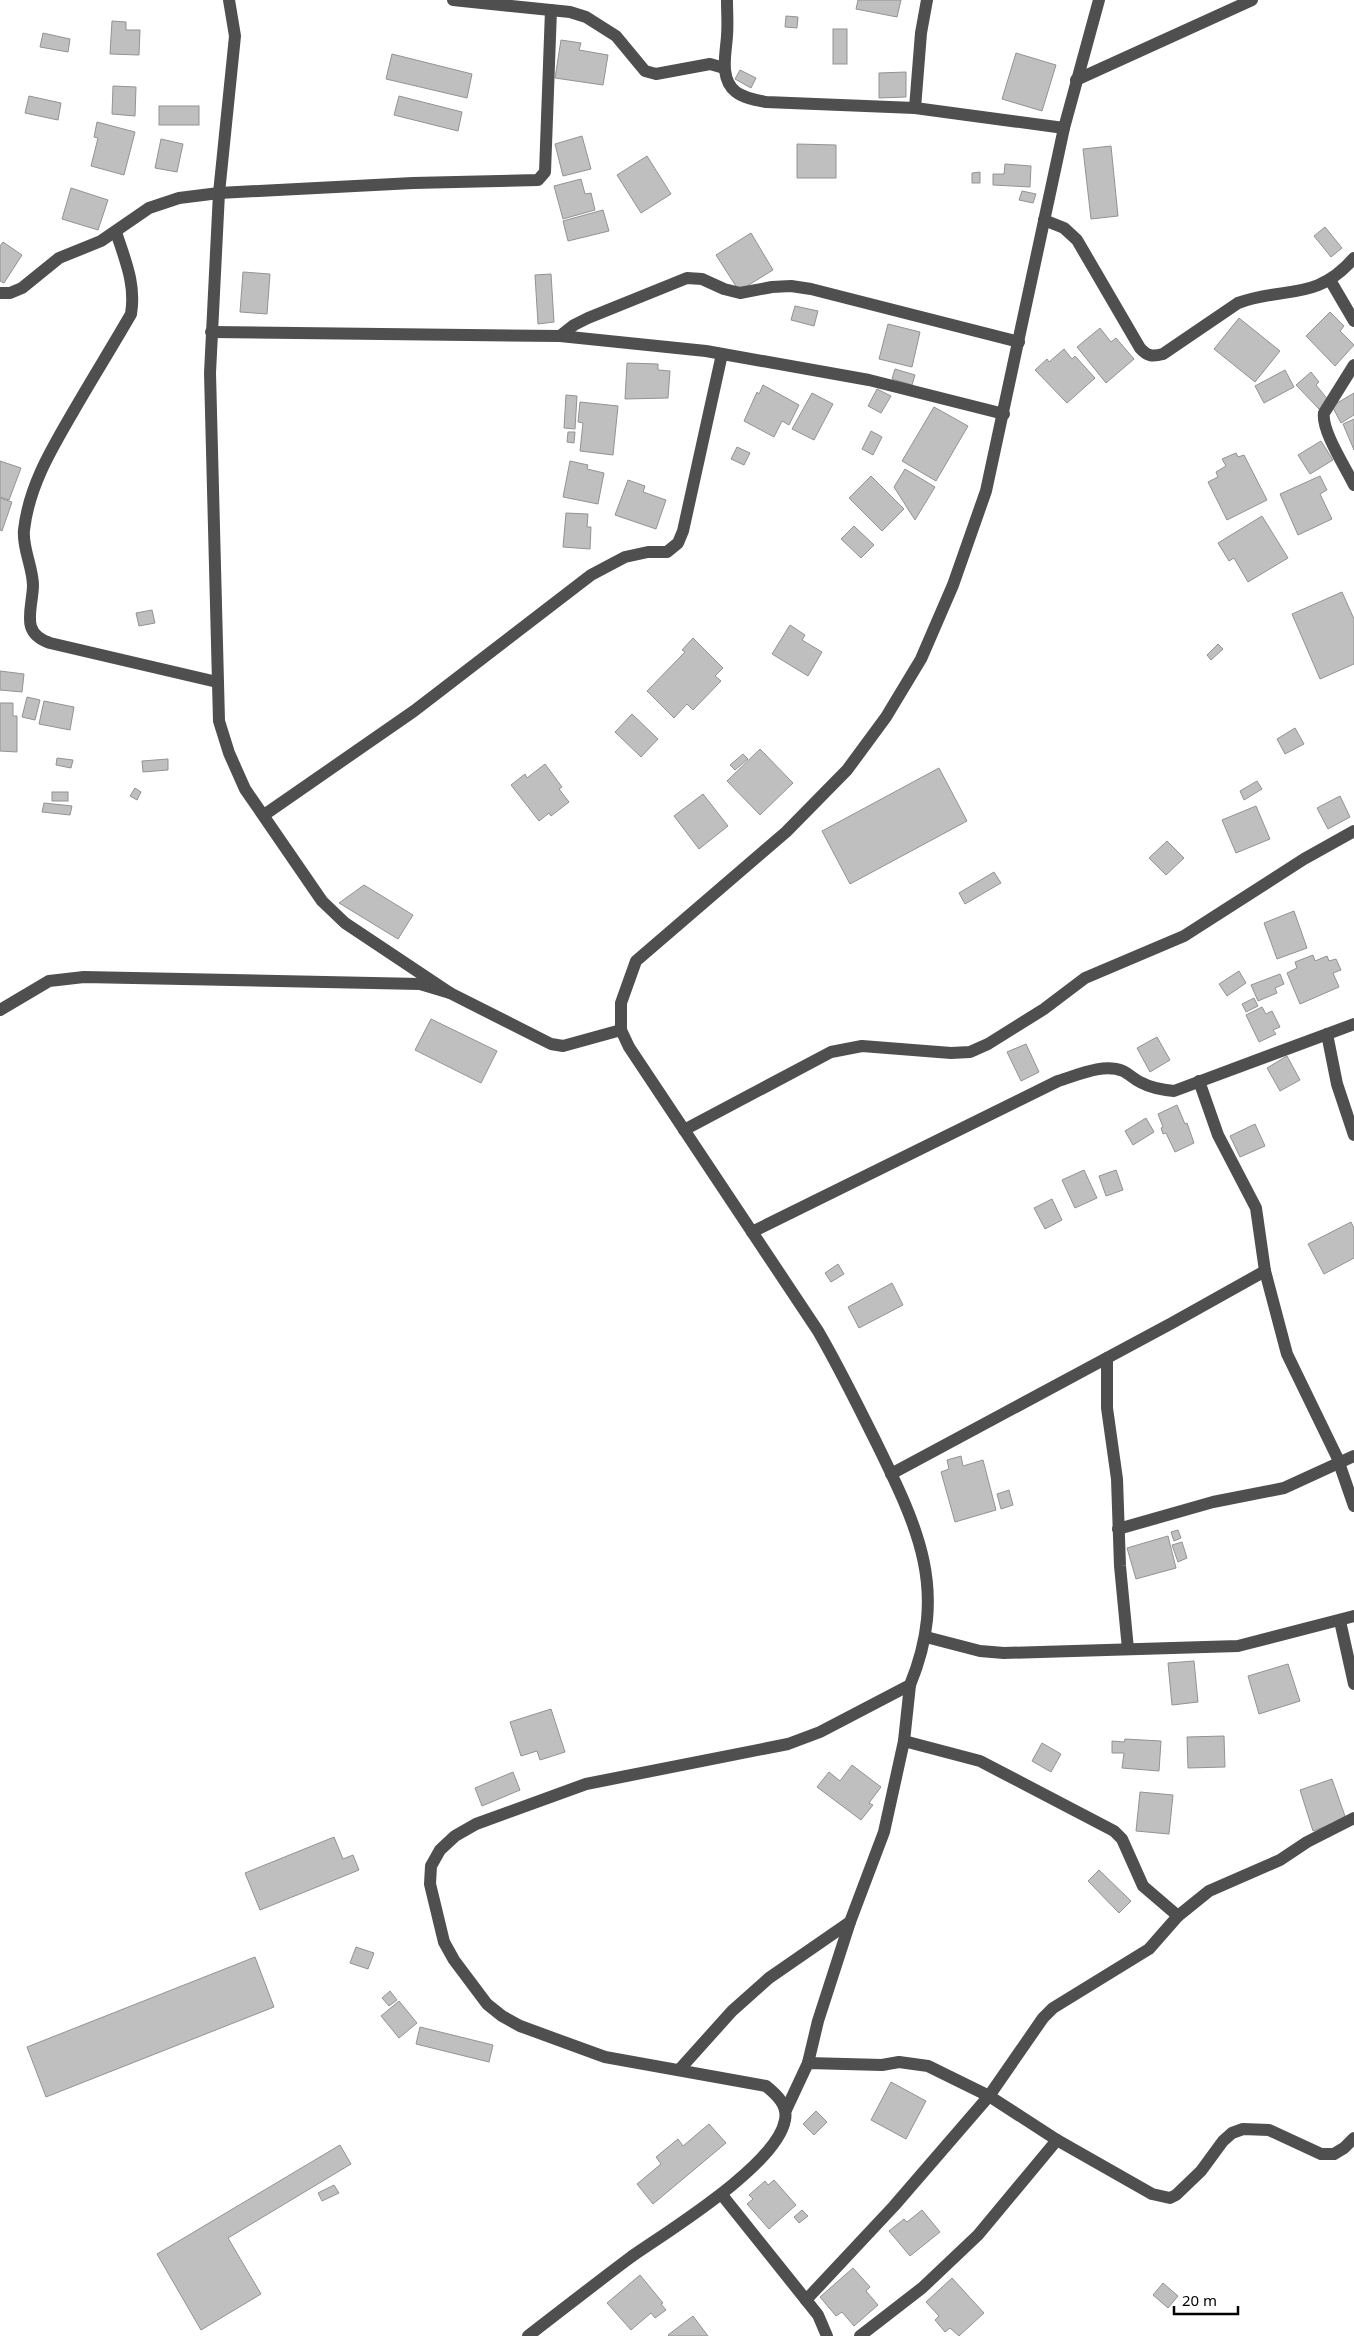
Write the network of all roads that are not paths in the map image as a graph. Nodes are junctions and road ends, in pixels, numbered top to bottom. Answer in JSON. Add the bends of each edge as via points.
{"nodes":[{"id":1,"x":229,"y":0,"type":"edge"},
{"id":2,"x":453,"y":0,"type":"edge"},
{"id":3,"x":727,"y":0,"type":"edge"},
{"id":4,"x":927,"y":0,"type":"edge"},
{"id":5,"x":1099,"y":0,"type":"edge"},
{"id":6,"x":1252,"y":0,"type":"edge"},
{"id":7,"x":551,"y":10,"type":"junction"},
{"id":8,"x":724,"y":68,"type":"junction"},
{"id":9,"x":1076,"y":80,"type":"junction"},
{"id":10,"x":915,"y":108,"type":"junction"},
{"id":11,"x":1064,"y":128,"type":"junction"},
{"id":12,"x":219,"y":193,"type":"junction"},
{"id":13,"x":1044,"y":220,"type":"junction"},
{"id":14,"x":116,"y":232,"type":"junction"},
{"id":15,"x":1354,"y":258,"type":"edge"},
{"id":16,"x":1330,"y":280,"type":"junction"},
{"id":17,"x":0,"y":293,"type":"edge"},
{"id":18,"x":1354,"y":321,"type":"edge"},
{"id":19,"x":211,"y":332,"type":"junction"},
{"id":20,"x":560,"y":336,"type":"junction"},
{"id":21,"x":1019,"y":342,"type":"junction"},
{"id":22,"x":722,"y":354,"type":"junction"},
{"id":23,"x":1354,"y":365,"type":"edge"},
{"id":24,"x":1004,"y":414,"type":"junction"},
{"id":25,"x":1354,"y":484,"type":"edge"},
{"id":26,"x":217,"y":682,"type":"junction"},
{"id":27,"x":264,"y":816,"type":"junction"},
{"id":28,"x":1354,"y":831,"type":"edge"},
{"id":29,"x":450,"y":993,"type":"junction"},
{"id":30,"x":0,"y":1010,"type":"edge"},
{"id":31,"x":1354,"y":1024,"type":"edge"},
{"id":32,"x":621,"y":1030,"type":"junction"},
{"id":33,"x":1327,"y":1034,"type":"junction"},
{"id":34,"x":1199,"y":1081,"type":"junction"},
{"id":35,"x":684,"y":1130,"type":"junction"},
{"id":36,"x":1354,"y":1136,"type":"edge"},
{"id":37,"x":752,"y":1232,"type":"junction"},
{"id":38,"x":1265,"y":1271,"type":"junction"},
{"id":39,"x":1107,"y":1358,"type":"junction"},
{"id":40,"x":1354,"y":1456,"type":"edge"},
{"id":41,"x":1339,"y":1463,"type":"junction"},
{"id":42,"x":891,"y":1474,"type":"junction"},
{"id":43,"x":1354,"y":1506,"type":"edge"},
{"id":44,"x":1118,"y":1529,"type":"junction"},
{"id":45,"x":1354,"y":1616,"type":"edge"},
{"id":46,"x":1340,"y":1621,"type":"junction"},
{"id":47,"x":926,"y":1636,"type":"junction"},
{"id":48,"x":1128,"y":1649,"type":"junction"},
{"id":49,"x":1354,"y":1684,"type":"edge"},
{"id":50,"x":910,"y":1685,"type":"junction"},
{"id":51,"x":904,"y":1741,"type":"junction"},
{"id":52,"x":1354,"y":1818,"type":"edge"},
{"id":53,"x":1178,"y":1916,"type":"junction"},
{"id":54,"x":850,"y":1922,"type":"junction"},
{"id":55,"x":808,"y":2063,"type":"junction"},
{"id":56,"x":679,"y":2070,"type":"junction"},
{"id":57,"x":988,"y":2096,"type":"junction"},
{"id":58,"x":786,"y":2110,"type":"junction"},
{"id":59,"x":1354,"y":2138,"type":"edge"},
{"id":60,"x":1057,"y":2140,"type":"junction"},
{"id":61,"x":722,"y":2194,"type":"junction"},
{"id":62,"x":806,"y":2300,"type":"junction"},
{"id":63,"x":528,"y":2336,"type":"edge"},
{"id":64,"x":826,"y":2336,"type":"edge"},
{"id":65,"x":860,"y":2336,"type":"edge"}],
"edges":[{"from":1,"to":12,"type":"street","via":[[235,36]]},
{"from":2,"to":7,"type":"street"},
{"from":3,"to":8,"type":"street"},
{"from":4,"to":10,"type":"street"},
{"from":5,"to":9,"type":"street"},
{"from":6,"to":9,"type":"street"},
{"from":7,"to":8,"type":"street","via":[[570,12],[598,24],[616,36],[644,70],[656,74],[710,64]]},
{"from":7,"to":12,"type":"street","via":[[545,172],[538,180]]},
{"from":8,"to":10,"type":"street","via":[[729,84],[736,92],[766,102]]},
{"from":9,"to":11,"type":"street"},
{"from":10,"to":11,"type":"street"},
{"from":11,"to":13,"type":"street"},
{"from":12,"to":14,"type":"street","via":[[161,202]]},
{"from":12,"to":19,"type":"street"},
{"from":13,"to":16,"type":"street","via":[[1064,228],[1077,240],[1146,355],[1163,354],[1238,303],[1307,290]]},
{"from":13,"to":21,"type":"street"},
{"from":14,"to":17,"type":"street","via":[[59,258],[22,288]]},
{"from":14,"to":26,"type":"street","via":[[131,276],[132,314],[48,455],[28,500],[23,533],[33,583],[31,630],[39,639],[50,643]]},
{"from":15,"to":16,"type":"street"},
{"from":16,"to":18,"type":"street"},
{"from":19,"to":20,"type":"street"},
{"from":19,"to":26,"type":"street"},
{"from":20,"to":21,"type":"street","via":[[588,318],[695,277],[740,293],[772,287],[811,289]]},
{"from":20,"to":22,"type":"street"},
{"from":21,"to":24,"type":"street"},
{"from":22,"to":24,"type":"street","via":[[869,380]]},
{"from":22,"to":27,"type":"street","via":[[678,543],[667,552],[625,557],[591,575],[414,711]]},
{"from":23,"to":25,"type":"street","via":[[1323,419]]},
{"from":24,"to":32,"type":"street","via":[[986,491],[953,585],[922,659],[886,718],[847,770],[786,832],[636,961],[621,1003]]},
{"from":26,"to":27,"type":"street","via":[[219,721],[228,753],[245,789]]},
{"from":27,"to":29,"type":"street","via":[[322,901],[345,924]]},
{"from":28,"to":35,"type":"street","via":[[1184,936],[1085,978],[1044,1009],[988,1044],[970,1052],[951,1053],[862,1046],[831,1052]]},
{"from":29,"to":30,"type":"street","via":[[420,984],[84,977],[48,981]]},
{"from":29,"to":32,"type":"street","via":[[551,1044],[563,1046]]},
{"from":31,"to":33,"type":"street"},
{"from":32,"to":35,"type":"street","via":[[628,1047]]},
{"from":33,"to":34,"type":"street"},
{"from":33,"to":36,"type":"street","via":[[1337,1084]]},
{"from":34,"to":37,"type":"street","via":[[1174,1091],[1161,1090],[1123,1071],[1091,1070],[1058,1082]]},
{"from":34,"to":38,"type":"street","via":[[1218,1135],[1256,1208]]},
{"from":35,"to":37,"type":"street"},
{"from":37,"to":42,"type":"street","via":[[838,1364]]},
{"from":38,"to":39,"type":"street"},
{"from":38,"to":41,"type":"street","via":[[1287,1354]]},
{"from":39,"to":42,"type":"street"},
{"from":39,"to":44,"type":"street","via":[[1107,1408],[1117,1479]]},
{"from":40,"to":41,"type":"street"},
{"from":41,"to":43,"type":"street"},
{"from":41,"to":44,"type":"street","via":[[1284,1488],[1213,1502]]},
{"from":42,"to":47,"type":"street","via":[[920,1540],[925,1561],[928,1597]]},
{"from":44,"to":48,"type":"street"},
{"from":45,"to":46,"type":"street"},
{"from":46,"to":48,"type":"street","via":[[1238,1646]]},
{"from":46,"to":49,"type":"street"},
{"from":47,"to":48,"type":"street","via":[[980,1651],[1004,1653]]},
{"from":47,"to":50,"type":"street"},
{"from":50,"to":51,"type":"street"},
{"from":50,"to":56,"type":"street","via":[[820,1732],[788,1744],[586,1784],[476,1824],[455,1836],[440,1850],[431,1866],[430,1884],[444,1942],[487,2004],[520,2026],[574,2047],[605,2057]]},
{"from":51,"to":53,"type":"street","via":[[980,1761],[1114,1831],[1122,1839],[1143,1886]]},
{"from":51,"to":54,"type":"street","via":[[884,1832]]},
{"from":52,"to":53,"type":"street","via":[[1280,1860],[1218,1885]]},
{"from":53,"to":57,"type":"street","via":[[1149,1949],[1053,2008]]},
{"from":54,"to":55,"type":"street"},
{"from":54,"to":56,"type":"street","via":[[768,1978],[732,2011]]},
{"from":55,"to":57,"type":"street","via":[[882,2065],[898,2062],[928,2066]]},
{"from":55,"to":58,"type":"street"},
{"from":56,"to":58,"type":"street","via":[[766,2086],[778,2095]]},
{"from":57,"to":60,"type":"street"},
{"from":57,"to":62,"type":"street","via":[[894,2206]]},
{"from":58,"to":61,"type":"street","via":[[778,2137],[764,2155]]},
{"from":59,"to":60,"type":"street","via":[[1334,2154],[1321,2154],[1269,2130],[1243,2129],[1223,2141],[1201,2171],[1170,2198],[1152,2194]]},
{"from":60,"to":65,"type":"street","via":[[978,2235],[922,2288]]},
{"from":61,"to":62,"type":"street"},
{"from":61,"to":63,"type":"street","via":[[631,2257]]},
{"from":62,"to":64,"type":"street","via":[[818,2314]]}]}
